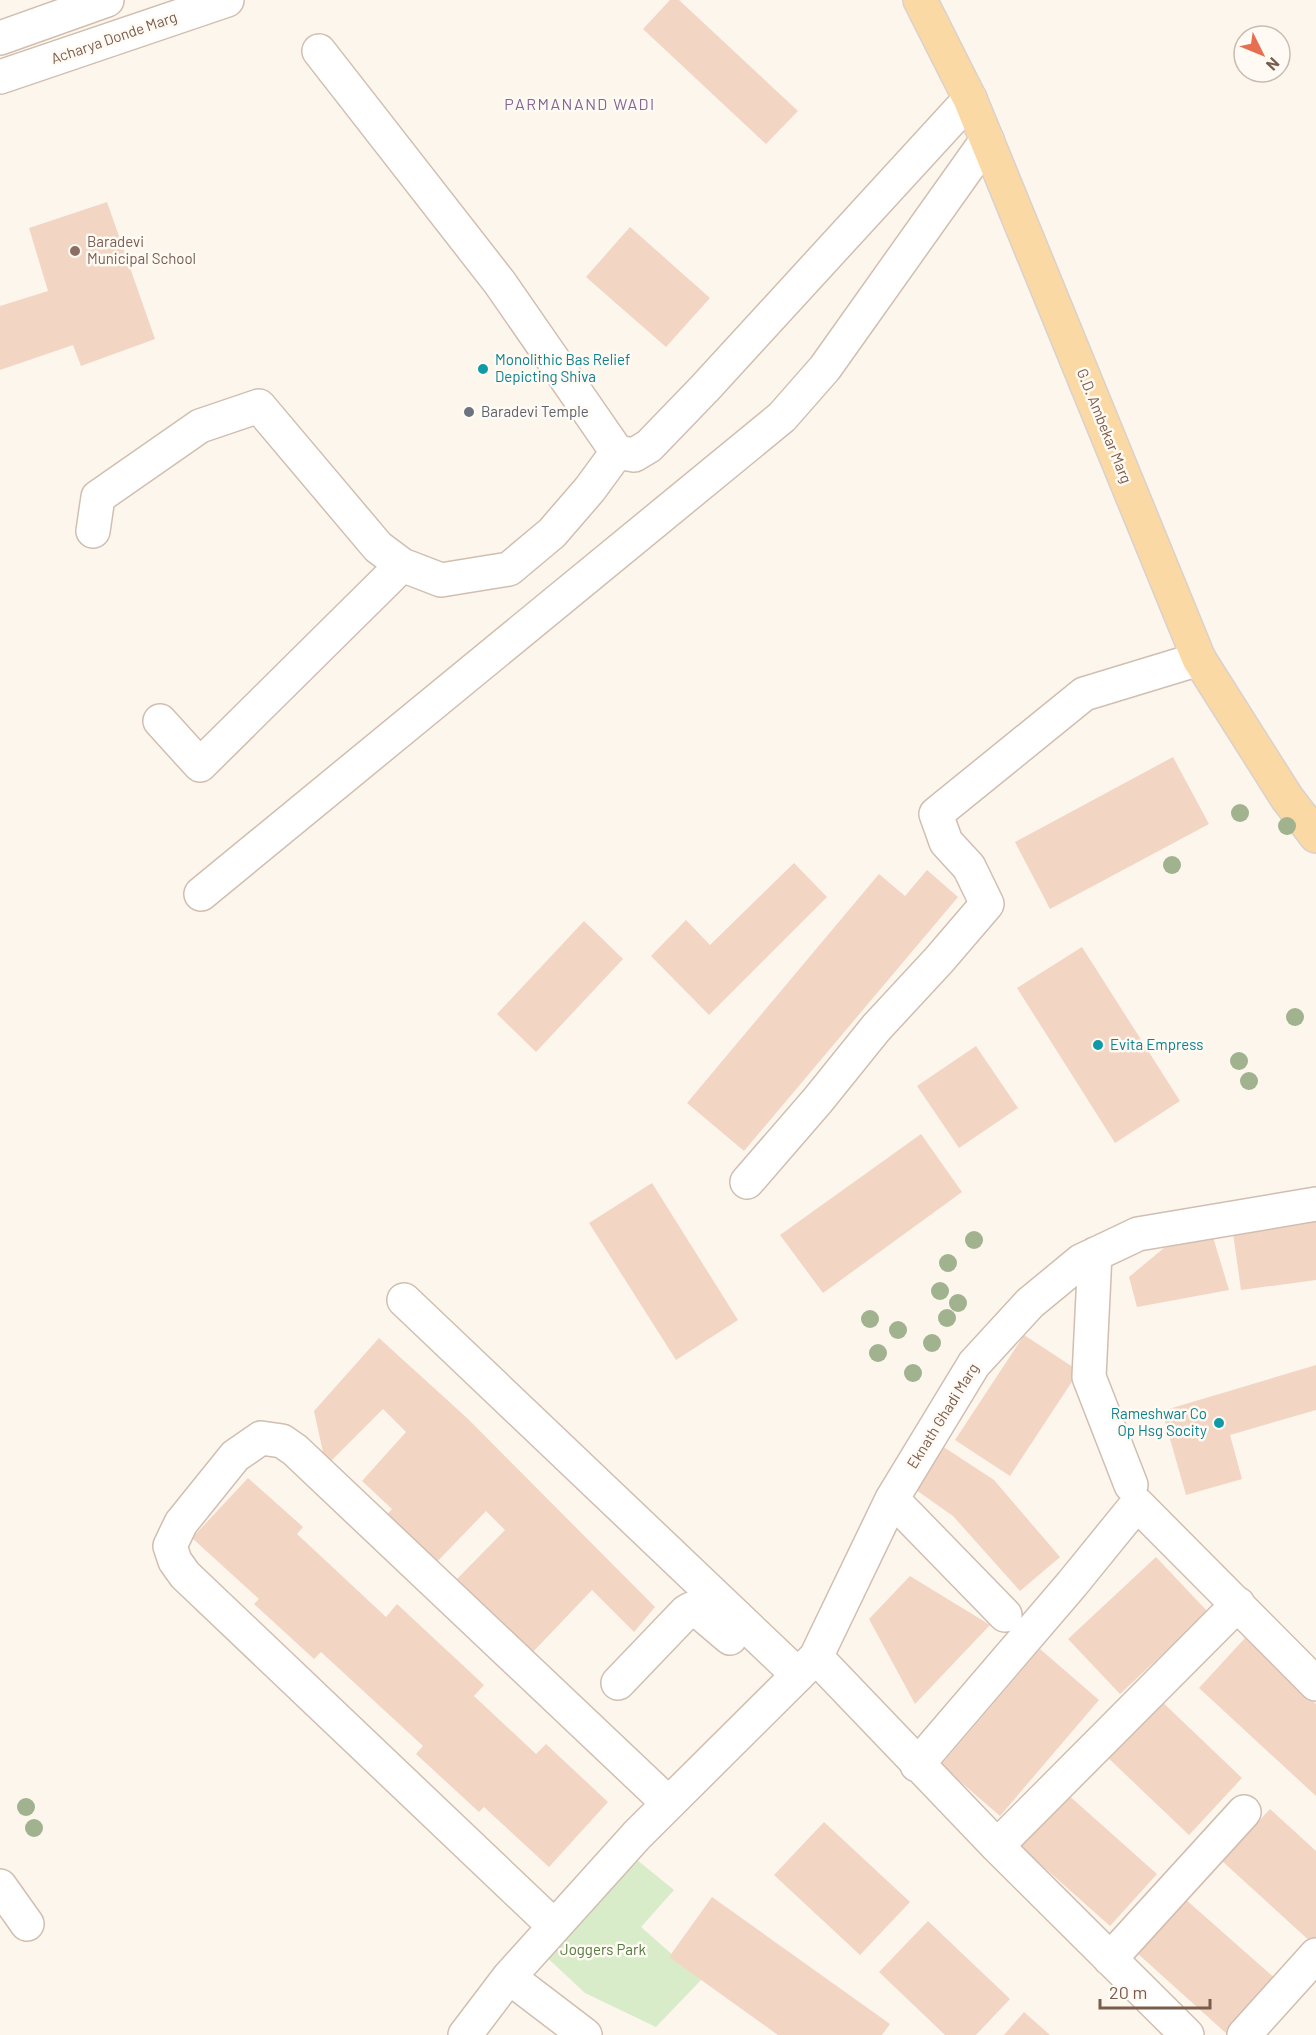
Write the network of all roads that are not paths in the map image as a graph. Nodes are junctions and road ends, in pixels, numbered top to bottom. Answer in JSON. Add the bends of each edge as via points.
{"nodes":[{"id":1,"x":107,"y":0,"type":"edge"},
{"id":2,"x":228,"y":0,"type":"edge"},
{"id":3,"x":920,"y":0,"type":"edge"},
{"id":4,"x":0,"y":38,"type":"edge"},
{"id":5,"x":319,"y":51,"type":"dead end"},
{"id":6,"x":0,"y":77,"type":"edge"},
{"id":7,"x":970,"y":99,"type":"junction"},
{"id":8,"x":987,"y":140,"type":"junction"},
{"id":9,"x":617,"y":452,"type":"junction"},
{"id":10,"x":93,"y":531,"type":"dead end"},
{"id":11,"x":402,"y":565,"type":"junction"},
{"id":12,"x":1199,"y":659,"type":"junction"},
{"id":13,"x":160,"y":721,"type":"dead end"},
{"id":14,"x":1316,"y":836,"type":"edge"},
{"id":15,"x":201,"y":894,"type":"dead end"},
{"id":16,"x":747,"y":1182,"type":"dead end"},
{"id":17,"x":1316,"y":1204,"type":"edge"},
{"id":18,"x":1095,"y":1254,"type":"junction"},
{"id":19,"x":404,"y":1300,"type":"dead end"},
{"id":20,"x":1131,"y":1485,"type":"dead end"},
{"id":21,"x":892,"y":1499,"type":"junction"},
{"id":22,"x":1238,"y":1604,"type":"junction"},
{"id":23,"x":713,"y":1609,"type":"junction"},
{"id":24,"x":1005,"y":1615,"type":"dead end"},
{"id":25,"x":792,"y":1673,"type":"junction"},
{"id":26,"x":618,"y":1683,"type":"dead end"},
{"id":27,"x":1316,"y":1684,"type":"edge"},
{"id":28,"x":744,"y":1716,"type":"junction"},
{"id":29,"x":702,"y":1747,"type":"dead end"},
{"id":30,"x":917,"y":1765,"type":"junction"},
{"id":31,"x":668,"y":1803,"type":"junction"},
{"id":32,"x":1244,"y":1812,"type":"dead end"},
{"id":33,"x":997,"y":1846,"type":"junction"},
{"id":34,"x":0,"y":1886,"type":"edge"},
{"id":35,"x":27,"y":1924,"type":"dead end"},
{"id":36,"x":554,"y":1926,"type":"junction"},
{"id":37,"x":1316,"y":1955,"type":"edge"},
{"id":38,"x":1110,"y":1959,"type":"junction"},
{"id":39,"x":509,"y":1977,"type":"junction"},
{"id":40,"x":465,"y":2035,"type":"edge"},
{"id":41,"x":583,"y":2035,"type":"edge"},
{"id":42,"x":1187,"y":2035,"type":"edge"},
{"id":43,"x":1244,"y":2035,"type":"edge"}],
"edges":[{"from":1,"to":4,"type":"street"},
{"from":2,"to":6,"type":"street","name":"Acharya Donde Marg"},
{"from":3,"to":7,"type":"main road","name":"G.D. Ambekar Marg"},
{"from":5,"to":9,"type":"street","via":[[500,283]]},
{"from":7,"to":8,"type":"main road","name":"G.D. Ambekar Marg"},
{"from":7,"to":9,"type":"street","via":[[649,446],[634,454]]},
{"from":8,"to":12,"type":"main road","name":"G.D. Ambekar Marg"},
{"from":8,"to":15,"type":"street","via":[[825,368],[782,417]]},
{"from":9,"to":11,"type":"street","via":[[552,533],[509,569],[441,580]]},
{"from":10,"to":11,"type":"street","via":[[98,497],[200,426],[259,406],[378,547]]},
{"from":11,"to":13,"type":"street","via":[[200,765]]},
{"from":12,"to":14,"type":"main road","name":"G.D. Ambekar Marg","via":[[1287,798]]},
{"from":12,"to":16,"type":"street","via":[[1084,693],[936,814],[946,842],[969,867],[987,904]]},
{"from":17,"to":18,"type":"street","name":"Eknath Ghadi Marg","via":[[1138,1234]]},
{"from":18,"to":20,"type":"street","via":[[1089,1377]]},
{"from":18,"to":21,"type":"street","name":"Eknath Ghadi Marg","via":[[1030,1303],[974,1364]]},
{"from":19,"to":23,"type":"street"},
{"from":21,"to":24,"type":"street"},
{"from":21,"to":25,"type":"street","name":"Eknath Ghadi Marg"},
{"from":22,"to":27,"type":"street"},
{"from":22,"to":30,"type":"street","via":[[1137,1504]]},
{"from":22,"to":33,"type":"street"},
{"from":23,"to":25,"type":"street"},
{"from":23,"to":26,"type":"street","via":[[686,1612]]},
{"from":25,"to":28,"type":"street"},
{"from":25,"to":30,"type":"street"},
{"from":28,"to":29,"type":"street"},
{"from":28,"to":31,"type":"street"},
{"from":30,"to":33,"type":"street"},
{"from":31,"to":36,"type":"street"},
{"from":31,"to":36,"type":"street","via":[[295,1450],[282,1441],[261,1438],[235,1456],[181,1523],[170,1546],[175,1561],[202,1592]]},
{"from":32,"to":38,"type":"street"},
{"from":33,"to":38,"type":"street"},
{"from":34,"to":35,"type":"street"},
{"from":36,"to":39,"type":"street"},
{"from":37,"to":43,"type":"street"},
{"from":38,"to":42,"type":"street"},
{"from":39,"to":40,"type":"street"},
{"from":39,"to":41,"type":"street"}]}
